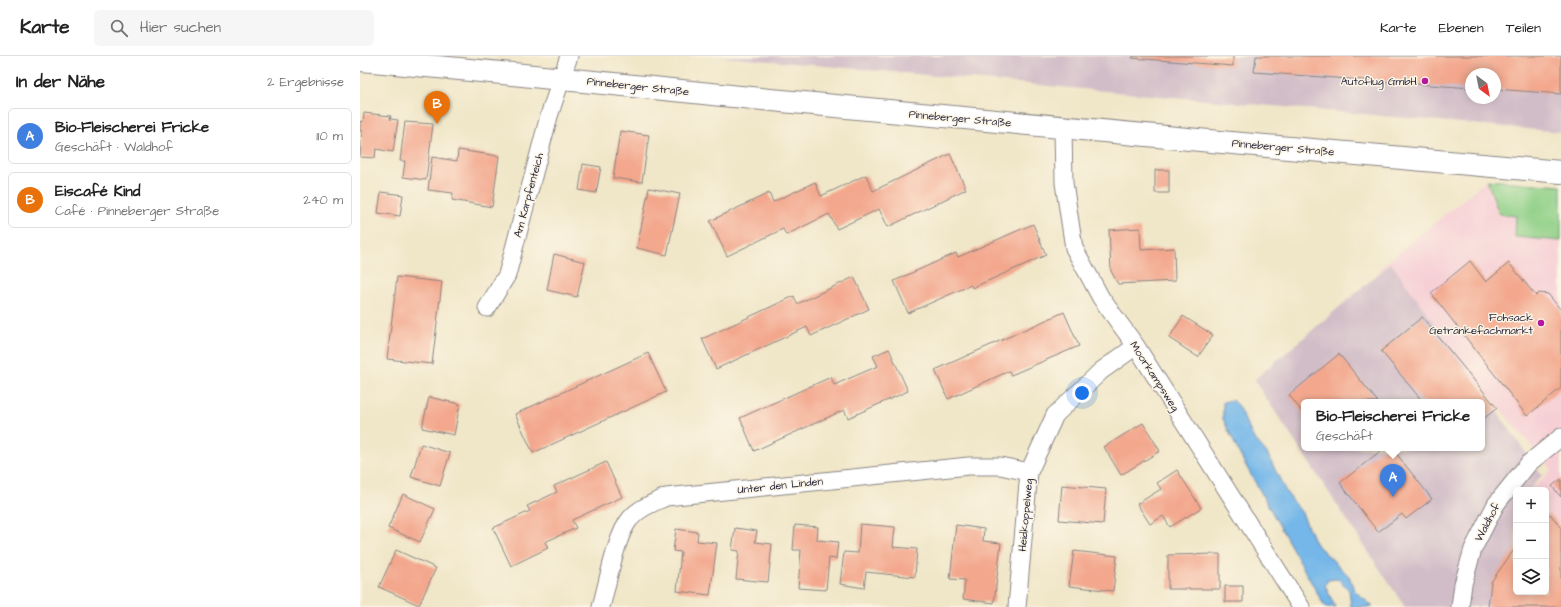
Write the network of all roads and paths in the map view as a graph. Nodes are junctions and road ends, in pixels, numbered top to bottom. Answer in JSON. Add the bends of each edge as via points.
{"nodes":[{"id":1,"x":569,"y":56,"type":"edge"},
{"id":2,"x":360,"y":60,"type":"edge"},
{"id":3,"x":561,"y":78,"type":"junction"},
{"id":4,"x":1064,"y":128,"type":"junction"},
{"id":5,"x":1561,"y":172,"type":"edge"},
{"id":6,"x":487,"y":308,"type":"dead end"},
{"id":7,"x":1136,"y":346,"type":"junction"},
{"id":8,"x":1561,"y":437,"type":"edge"},
{"id":9,"x":1029,"y":472,"type":"junction"},
{"id":10,"x":601,"y":607,"type":"edge"},
{"id":11,"x":1017,"y":607,"type":"edge"},
{"id":12,"x":1301,"y":607,"type":"edge"},
{"id":13,"x":1460,"y":607,"type":"edge"}],
"edges":[{"from":1,"to":3,"type":"street","name":"Am Karpfenteich"},
{"from":2,"to":3,"type":"main road","name":"Pinneberger Straße"},
{"from":3,"to":4,"type":"main road","name":"Pinneberger Straße"},
{"from":3,"to":6,"type":"street","name":"Am Karpfenteich","via":[[507,275]]},
{"from":4,"to":5,"type":"main road","name":"Pinneberger Straße"},
{"from":4,"to":7,"type":"street","name":"Moorkampsweg","via":[[1064,184],[1074,248],[1101,298]]},
{"from":7,"to":9,"type":"street","name":"Heidkoppelweg","via":[[1101,371],[1055,415]]},
{"from":7,"to":12,"type":"street","name":"Moorkampsweg"},
{"from":8,"to":13,"type":"street","name":"Waldhof","via":[[1529,463],[1496,504],[1473,549],[1463,584]]},
{"from":9,"to":10,"type":"street","name":"Unter den Linden","via":[[1000,466],[969,466],[666,497],[645,506],[629,520],[620,537]]},
{"from":9,"to":11,"type":"street","name":"Heidkoppelweg"}]}
